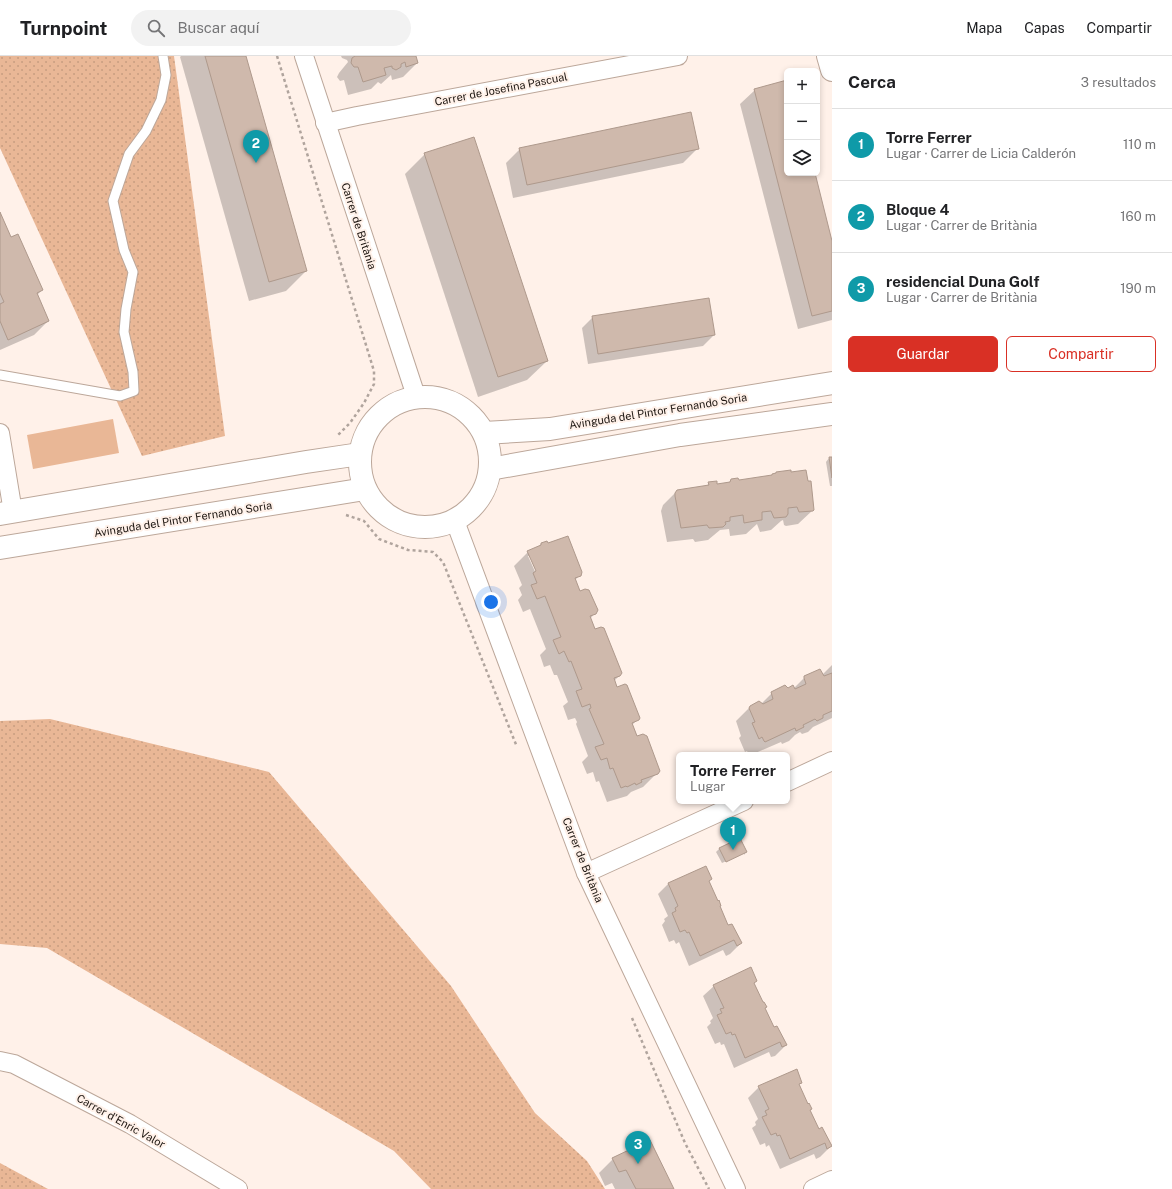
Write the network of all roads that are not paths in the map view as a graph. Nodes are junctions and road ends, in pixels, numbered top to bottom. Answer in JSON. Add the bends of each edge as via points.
{"nodes":[{"id":1,"x":163,"y":56,"type":"edge"},
{"id":2,"x":304,"y":56,"type":"edge"},
{"id":3,"x":678,"y":56,"type":"edge"},
{"id":4,"x":828,"y":56,"type":"edge"},
{"id":5,"x":832,"y":70,"type":"edge"},
{"id":6,"x":325,"y":123,"type":"junction"},
{"id":7,"x":0,"y":375,"type":"edge"},
{"id":8,"x":832,"y":383,"type":"edge"},
{"id":9,"x":416,"y":396,"type":"junction"},
{"id":10,"x":832,"y":414,"type":"edge"},
{"id":11,"x":484,"y":432,"type":"junction"},
{"id":12,"x":0,"y":433,"type":"edge"},
{"id":13,"x":360,"y":454,"type":"junction"},
{"id":14,"x":490,"y":469,"type":"junction"},
{"id":15,"x":365,"y":489,"type":"junction"},
{"id":16,"x":6,"y":513,"type":"edge"},
{"id":17,"x":455,"y":521,"type":"junction"},
{"id":18,"x":0,"y":548,"type":"edge"},
{"id":19,"x":832,"y":761,"type":"edge"},
{"id":20,"x":790,"y":781,"type":"edge"},
{"id":21,"x":737,"y":804,"type":"edge"},
{"id":22,"x":586,"y":873,"type":"junction"},
{"id":23,"x":0,"y":1061,"type":"edge"},
{"id":24,"x":832,"y":1180,"type":"edge"},
{"id":25,"x":238,"y":1189,"type":"edge"},
{"id":26,"x":736,"y":1189,"type":"edge"},
{"id":27,"x":813,"y":1189,"type":"edge"}],
"edges":[{"from":1,"to":7,"type":"lane","via":[[166,74],[161,100],[146,131],[129,154],[113,201],[124,250],[133,272],[124,332],[133,372],[134,391],[120,396]]},
{"from":2,"to":6,"type":"street","name":"Carrer de Britània"},
{"from":3,"to":6,"type":"street","name":"Carrer de Josefina Pascual"},
{"from":4,"to":5,"type":"street"},
{"from":6,"to":9,"type":"street","name":"Carrer de Britània"},
{"from":8,"to":11,"type":"street","name":"Avinguda del Pintor Fernando Soria","via":[[550,429]]},
{"from":9,"to":11,"type":"street","via":[[437,397],[456,404],[472,416]]},
{"from":9,"to":13,"type":"street","via":[[396,403],[378,416],[366,433]]},
{"from":10,"to":14,"type":"street","via":[[680,435]]},
{"from":11,"to":14,"type":"street","via":[[490,451]]},
{"from":12,"to":16,"type":"street"},
{"from":13,"to":15,"type":"street","via":[[360,472]]},
{"from":13,"to":16,"type":"street"},
{"from":14,"to":17,"type":"street","via":[[485,490],[473,508]]},
{"from":15,"to":17,"type":"street","via":[[377,507],[394,520],[414,527],[435,527]]},
{"from":15,"to":18,"type":"street","name":"Avinguda del Pintor Fernando Soria"},
{"from":17,"to":22,"type":"street","name":"Carrer de Britània"},
{"from":19,"to":20,"type":"street"},
{"from":21,"to":22,"type":"street"},
{"from":22,"to":26,"type":"street","name":"Carrer de Britània"},
{"from":23,"to":25,"type":"street","name":"Carrer d'Enric Valor","via":[[14,1064],[130,1124]]},
{"from":24,"to":27,"type":"street"}]}
